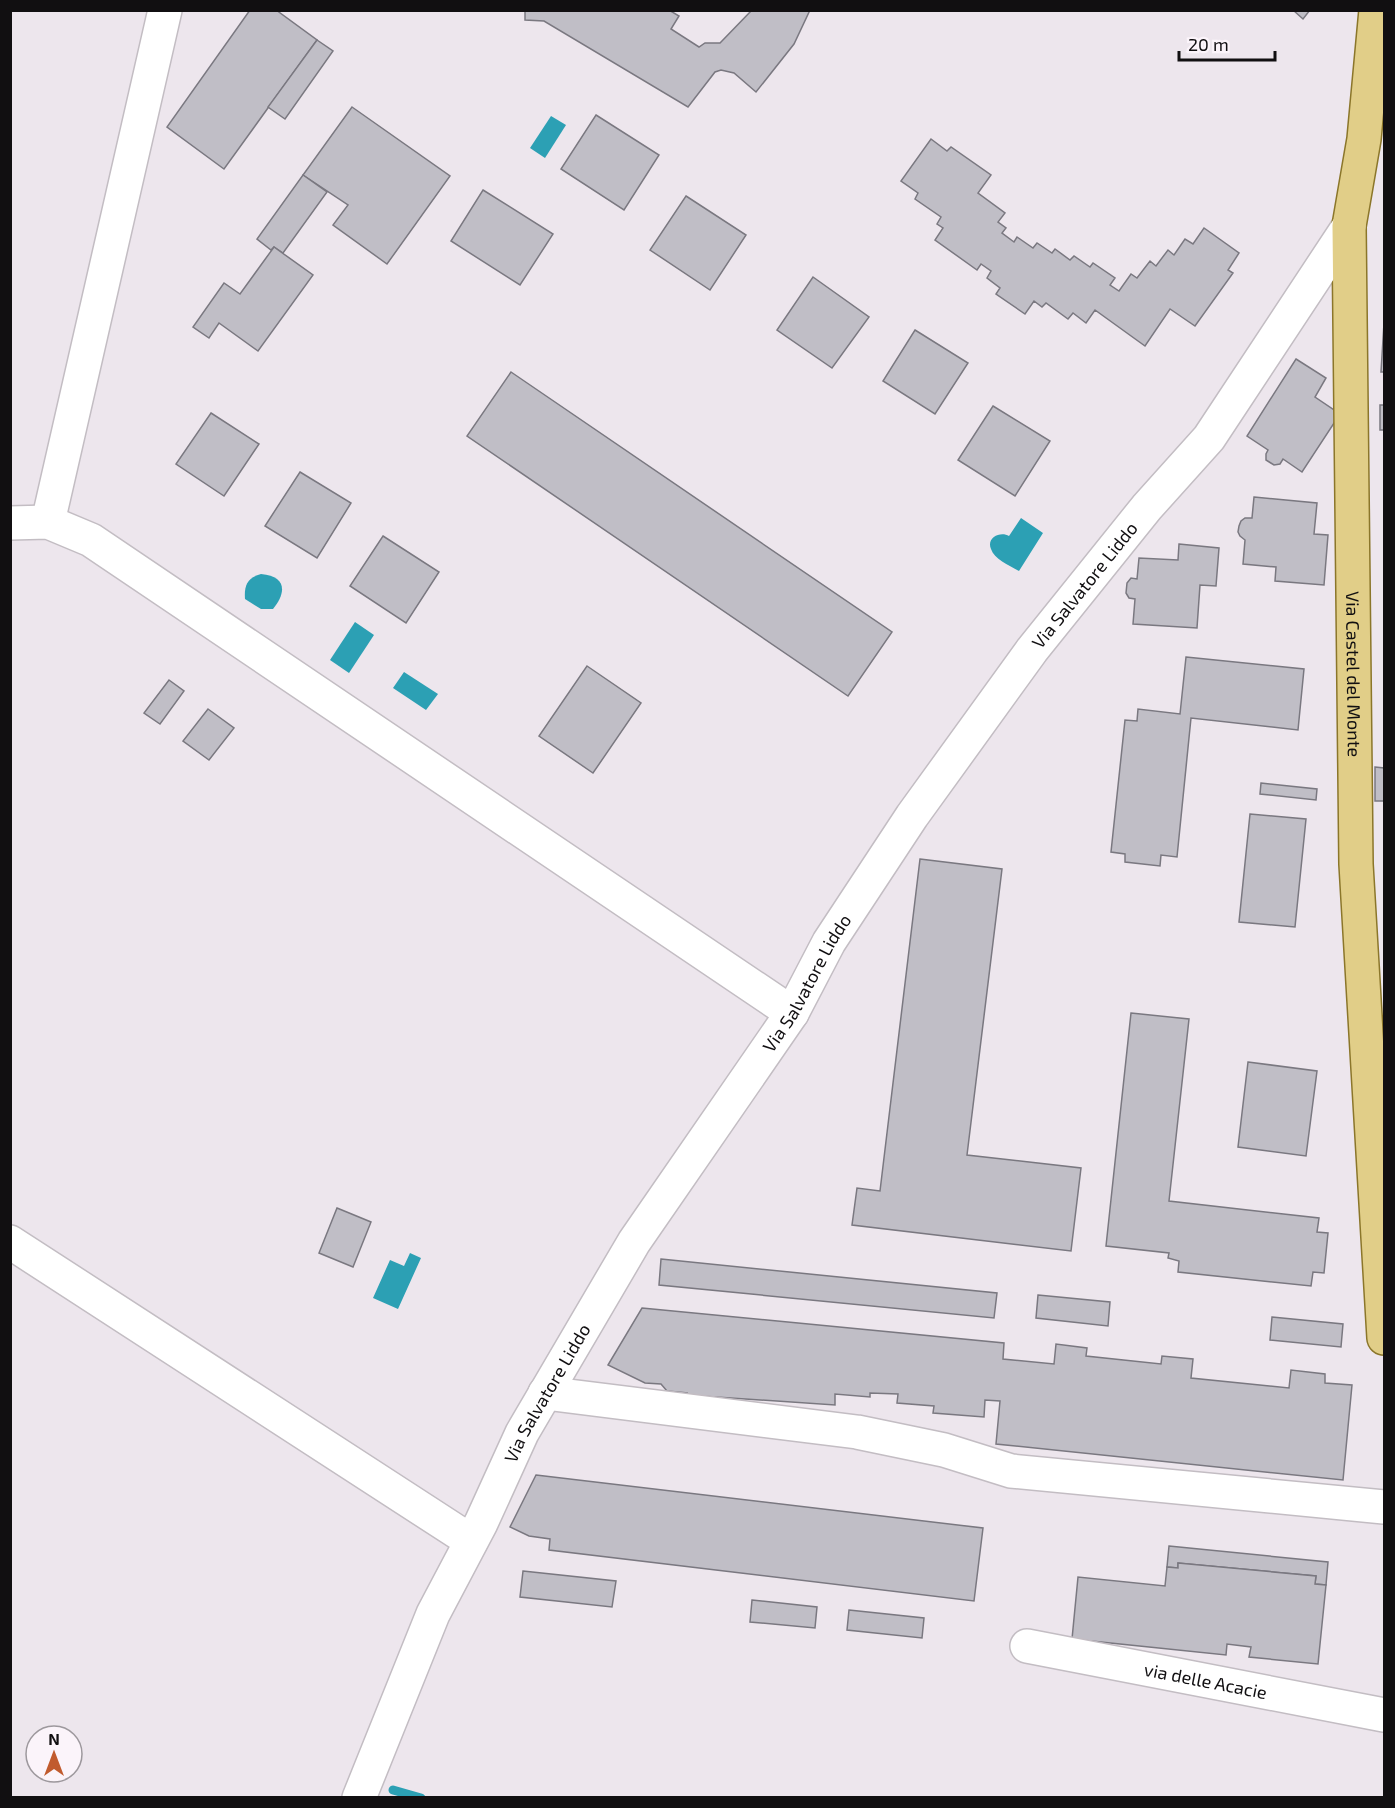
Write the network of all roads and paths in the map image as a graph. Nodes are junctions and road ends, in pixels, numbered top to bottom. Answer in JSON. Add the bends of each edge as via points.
{"nodes":[{"id":1,"x":165,"y":10,"type":"edge"},
{"id":2,"x":1376,"y":10,"type":"edge"},
{"id":3,"x":1349,"y":226,"type":"junction"},
{"id":4,"x":48,"y":522,"type":"junction"},
{"id":5,"x":10,"y":523,"type":"edge"},
{"id":6,"x":792,"y":1012,"type":"junction"},
{"id":7,"x":10,"y":1242,"type":"edge"},
{"id":8,"x":1384,"y":1338,"type":"edge"},
{"id":9,"x":545,"y":1393,"type":"junction"},
{"id":10,"x":1384,"y":1508,"type":"edge"},
{"id":11,"x":471,"y":1541,"type":"junction"},
{"id":12,"x":1027,"y":1646,"type":"dead end"},
{"id":13,"x":1384,"y":1714,"type":"edge"},
{"id":14,"x":359,"y":1797,"type":"edge"}],
"edges":[{"from":1,"to":4,"type":"street"},
{"from":2,"to":3,"type":"main road","name":"Via Castel del Monte","via":[[1364,139]]},
{"from":3,"to":6,"type":"street","name":"Via Salvatore Liddo","via":[[1209,438],[1147,507],[1032,650],[912,816],[829,942]]},
{"from":3,"to":8,"type":"main road","name":"Via Castel del Monte","via":[[1356,864]]},
{"from":4,"to":5,"type":"street"},
{"from":4,"to":6,"type":"street","via":[[91,540]]},
{"from":6,"to":9,"type":"street","name":"Via Salvatore Liddo","via":[[634,1242]]},
{"from":7,"to":11,"type":"street"},
{"from":9,"to":10,"type":"street","via":[[857,1432],[944,1450],[1011,1471]]},
{"from":9,"to":11,"type":"street","name":"Via Salvatore Liddo"},
{"from":11,"to":14,"type":"street","name":"Via Salvatore Liddo","via":[[433,1614]]},
{"from":12,"to":13,"type":"street","name":"via delle Acacie"}]}
